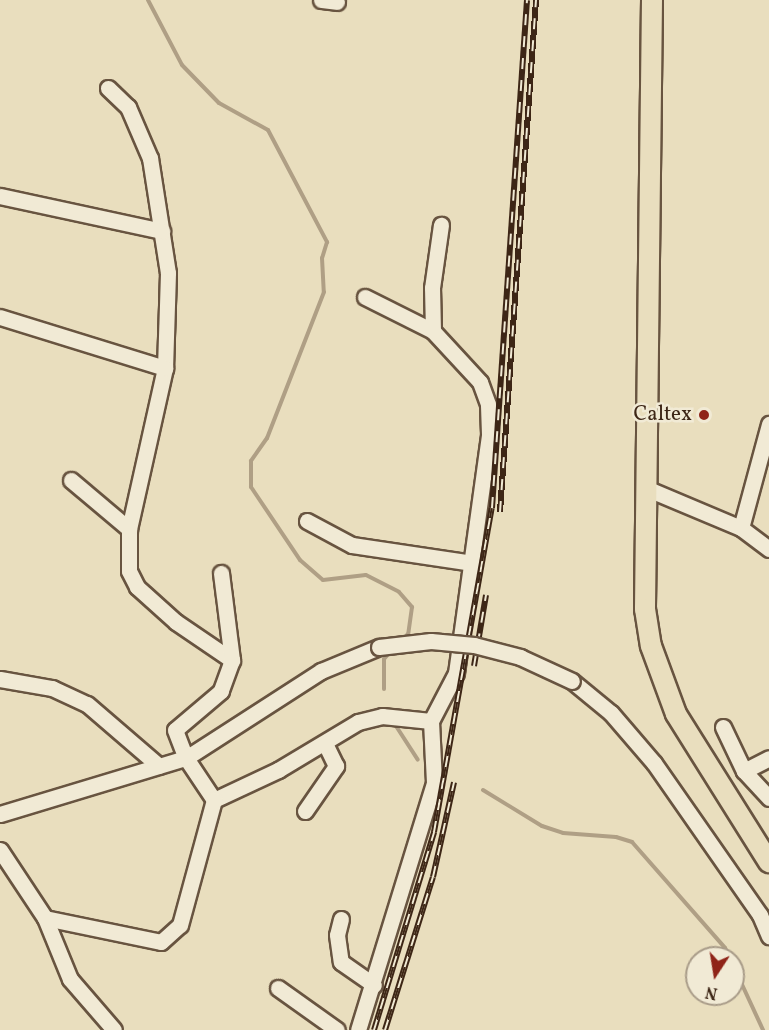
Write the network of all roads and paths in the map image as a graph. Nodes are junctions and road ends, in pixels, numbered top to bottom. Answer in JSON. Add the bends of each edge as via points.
{"nodes":[{"id":1,"x":321,"y":0,"type":"edge"},
{"id":2,"x":652,"y":0,"type":"edge"},
{"id":3,"x":337,"y":2,"type":"dead end"},
{"id":4,"x":108,"y":88,"type":"dead end"},
{"id":5,"x":0,"y":196,"type":"edge"},
{"id":6,"x":441,"y":225,"type":"dead end"},
{"id":7,"x":162,"y":231,"type":"junction"},
{"id":8,"x":365,"y":297,"type":"dead end"},
{"id":9,"x":0,"y":317,"type":"edge"},
{"id":10,"x":433,"y":331,"type":"junction"},
{"id":11,"x":165,"y":368,"type":"junction"},
{"id":12,"x":769,"y":424,"type":"edge"},
{"id":13,"x":71,"y":480,"type":"dead end"},
{"id":14,"x":648,"y":489,"type":"junction"},
{"id":15,"x":307,"y":522,"type":"dead end"},
{"id":16,"x":741,"y":528,"type":"junction"},
{"id":17,"x":129,"y":529,"type":"junction"},
{"id":18,"x":769,"y":549,"type":"edge"},
{"id":19,"x":473,"y":563,"type":"junction"},
{"id":20,"x":221,"y":573,"type":"dead end"},
{"id":21,"x":232,"y":660,"type":"junction"},
{"id":22,"x":0,"y":679,"type":"edge"},
{"id":23,"x":431,"y":721,"type":"junction"},
{"id":24,"x":723,"y":727,"type":"dead end"},
{"id":25,"x":325,"y":743,"type":"junction"},
{"id":26,"x":186,"y":758,"type":"junction"},
{"id":27,"x":769,"y":758,"type":"edge"},
{"id":28,"x":159,"y":766,"type":"junction"},
{"id":29,"x":744,"y":771,"type":"junction"},
{"id":30,"x":769,"y":798,"type":"edge"},
{"id":31,"x":214,"y":800,"type":"junction"},
{"id":32,"x":304,"y":811,"type":"dead end"},
{"id":33,"x":0,"y":814,"type":"edge"},
{"id":34,"x":0,"y":850,"type":"edge"},
{"id":35,"x":769,"y":862,"type":"edge"},
{"id":36,"x":45,"y":918,"type":"junction"},
{"id":37,"x":341,"y":919,"type":"dead end"},
{"id":38,"x":769,"y":936,"type":"edge"},
{"id":39,"x":374,"y":985,"type":"junction"},
{"id":40,"x":278,"y":988,"type":"dead end"},
{"id":41,"x":114,"y":1030,"type":"edge"},
{"id":42,"x":337,"y":1030,"type":"edge"},
{"id":43,"x":358,"y":1030,"type":"edge"}],
"edges":[{"from":1,"to":3,"type":"street"},
{"from":2,"to":14,"type":"main road"},
{"from":4,"to":7,"type":"street","via":[[128,107],[139,126],[150,158]]},
{"from":5,"to":7,"type":"street"},
{"from":6,"to":10,"type":"street","via":[[432,288]]},
{"from":7,"to":11,"type":"street","via":[[168,273]]},
{"from":8,"to":10,"type":"street"},
{"from":9,"to":11,"type":"street"},
{"from":10,"to":19,"type":"street","via":[[480,382],[488,404],[489,434]]},
{"from":11,"to":17,"type":"street"},
{"from":12,"to":16,"type":"street"},
{"from":13,"to":17,"type":"street"},
{"from":14,"to":16,"type":"street"},
{"from":14,"to":35,"type":"main road","via":[[645,590],[651,646],[675,714]]},
{"from":15,"to":19,"type":"street","via":[[352,545]]},
{"from":16,"to":18,"type":"street"},
{"from":17,"to":21,"type":"street","via":[[126,557],[136,587],[176,622]]},
{"from":19,"to":23,"type":"street","via":[[456,673]]},
{"from":20,"to":21,"type":"street"},
{"from":21,"to":26,"type":"street","via":[[221,691],[175,730]]},
{"from":22,"to":28,"type":"street","via":[[52,688],[87,704]]},
{"from":23,"to":25,"type":"street","via":[[382,716],[358,722]]},
{"from":23,"to":39,"type":"street","via":[[434,783]]},
{"from":24,"to":29,"type":"street"},
{"from":25,"to":31,"type":"street"},
{"from":25,"to":32,"type":"street","via":[[336,766]]},
{"from":26,"to":28,"type":"street"},
{"from":26,"to":31,"type":"street"},
{"from":26,"to":38,"type":"street","bridge":true,"via":[[321,670],[379,646],[431,641],[474,645],[520,657],[572,681],[611,713],[654,763],[748,898]]},
{"from":27,"to":29,"type":"street"},
{"from":28,"to":33,"type":"street"},
{"from":29,"to":30,"type":"street"},
{"from":31,"to":36,"type":"street","via":[[180,925],[161,942]]},
{"from":34,"to":36,"type":"street"},
{"from":36,"to":41,"type":"street","via":[[70,979]]},
{"from":37,"to":39,"type":"street","via":[[337,935],[340,962]]},
{"from":39,"to":43,"type":"street"},
{"from":40,"to":42,"type":"street"}]}
